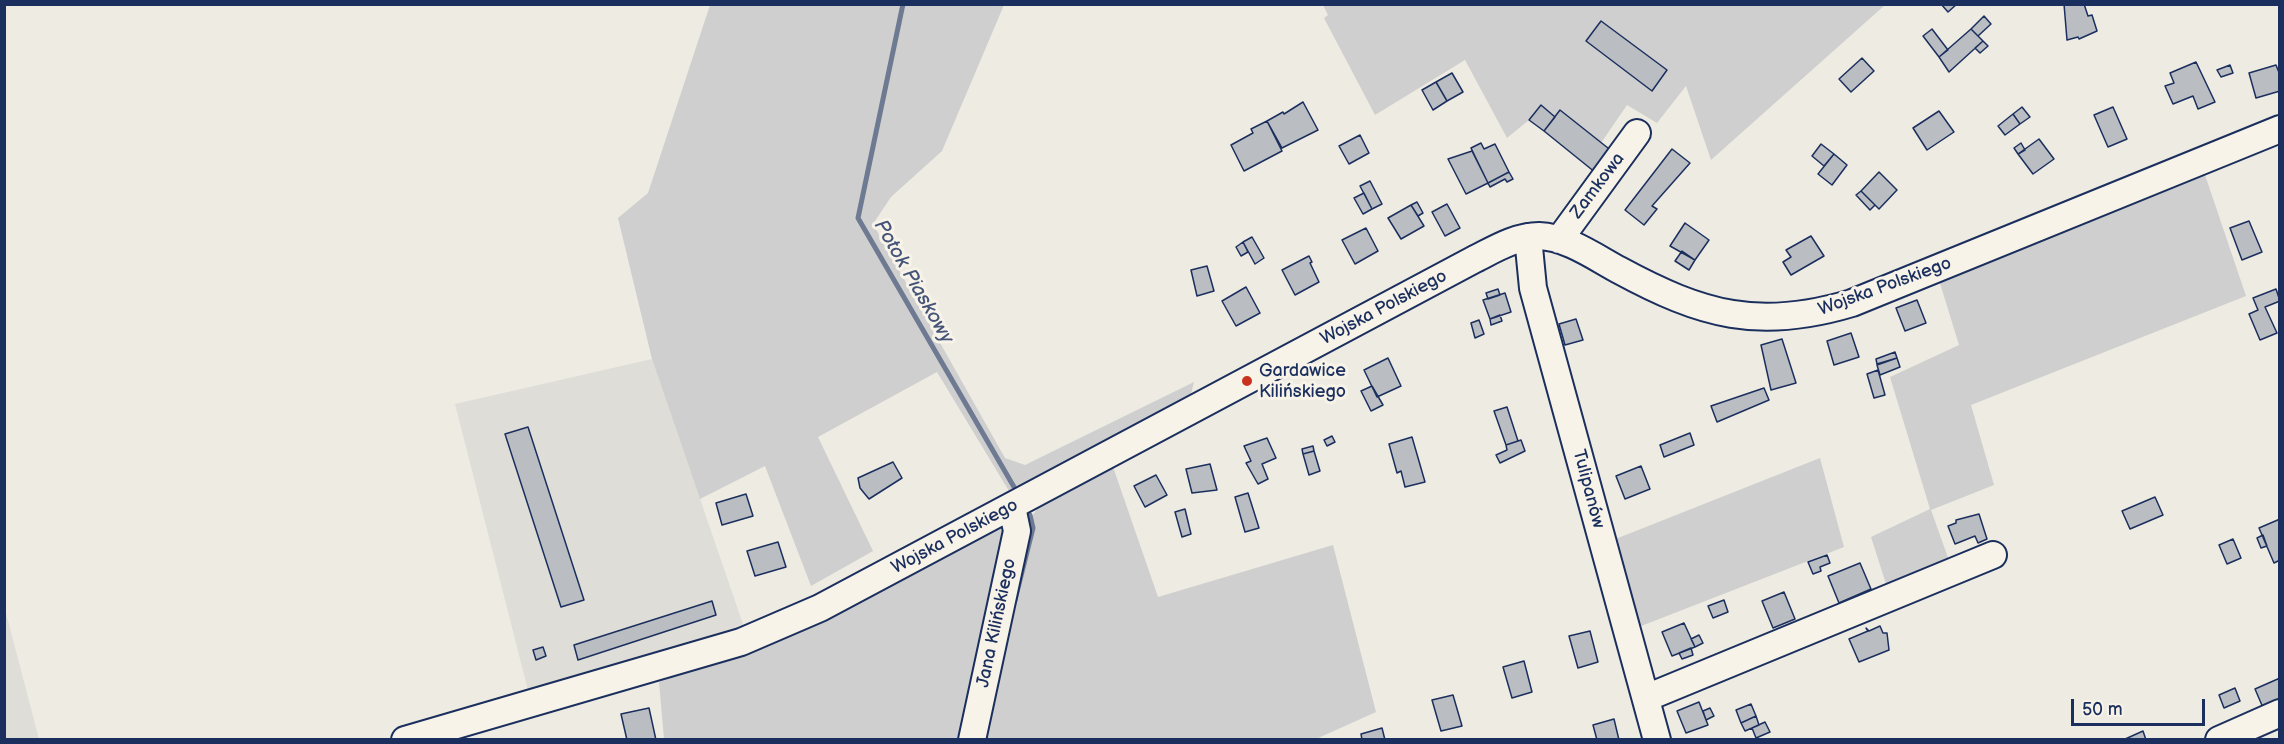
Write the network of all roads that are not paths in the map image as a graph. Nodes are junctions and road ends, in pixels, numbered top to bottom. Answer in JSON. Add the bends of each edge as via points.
{"nodes":[{"id":1,"x":2280,"y":129,"type":"edge"},
{"id":2,"x":1637,"y":133,"type":"dead end"},
{"id":3,"x":1528,"y":237,"type":"junction"},
{"id":4,"x":1559,"y":240,"type":"junction"},
{"id":5,"x":1012,"y":507,"type":"junction"},
{"id":6,"x":1993,"y":555,"type":"dead end"},
{"id":7,"x":1646,"y":698,"type":"junction"},
{"id":8,"x":2280,"y":713,"type":"edge"},
{"id":9,"x":405,"y":740,"type":"edge"},
{"id":10,"x":972,"y":740,"type":"edge"},
{"id":11,"x":1657,"y":740,"type":"edge"},
{"id":12,"x":2219,"y":740,"type":"edge"}],
"edges":[{"from":1,"to":4,"type":"street","name":"Wojska Polskiego","via":[[1852,303],[1804,316],[1755,317],[1694,305]]},
{"from":2,"to":4,"type":"street","name":"Zamkowa"},
{"from":3,"to":4,"type":"street","name":"Wojska Polskiego"},
{"from":3,"to":5,"type":"street","name":"Wojska Polskiego","via":[[1475,259]]},
{"from":3,"to":7,"type":"street","name":"Tulipanów","via":[[1533,288]]},
{"from":5,"to":9,"type":"street","name":"Wojska Polskiego","via":[[820,608],[741,642]]},
{"from":5,"to":10,"type":"street","name":"Jana Kilińskiego","via":[[1017,531]]},
{"from":6,"to":7,"type":"street"},
{"from":7,"to":11,"type":"street","name":"Tulipanów"},
{"from":8,"to":12,"type":"street"}]}
